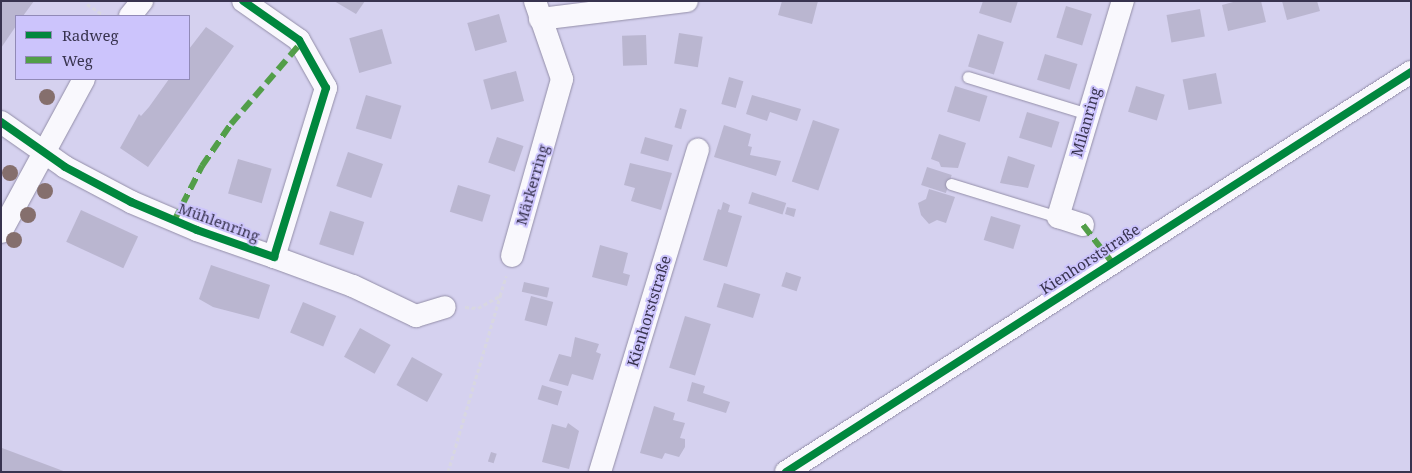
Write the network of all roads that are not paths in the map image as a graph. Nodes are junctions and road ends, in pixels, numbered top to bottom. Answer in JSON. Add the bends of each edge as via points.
{"nodes":[{"id":1,"x":142,"y":1,"type":"edge"},
{"id":2,"x":243,"y":1,"type":"edge"},
{"id":3,"x":686,"y":1,"type":"edge"},
{"id":4,"x":1122,"y":1,"type":"edge"},
{"id":5,"x":538,"y":10,"type":"edge"},
{"id":6,"x":131,"y":15,"type":"edge"},
{"id":7,"x":1411,"y":72,"type":"edge"},
{"id":8,"x":968,"y":77,"type":"dead end"},
{"id":9,"x":83,"y":80,"type":"edge"},
{"id":10,"x":1088,"y":114,"type":"junction"},
{"id":11,"x":1,"y":122,"type":"edge"},
{"id":12,"x":698,"y":150,"type":"dead end"},
{"id":13,"x":43,"y":154,"type":"junction"},
{"id":14,"x":951,"y":184,"type":"dead end"},
{"id":15,"x":1058,"y":217,"type":"junction"},
{"id":16,"x":1083,"y":225,"type":"dead end"},
{"id":17,"x":1,"y":232,"type":"edge"},
{"id":18,"x":512,"y":256,"type":"road end"},
{"id":19,"x":274,"y":257,"type":"junction"},
{"id":20,"x":445,"y":307,"type":"road end"},
{"id":21,"x":600,"y":472,"type":"edge"},
{"id":22,"x":786,"y":472,"type":"edge"}],
"edges":[{"from":1,"to":6,"type":"street"},
{"from":2,"to":19,"type":"street","name":"Mühlenring","via":[[299,40],[326,88]]},
{"from":3,"to":5,"type":"street","name":"Märkerring"},
{"from":4,"to":10,"type":"street","name":"Milanring"},
{"from":5,"to":18,"type":"street","name":"Märkerring","via":[[562,79]]},
{"from":7,"to":22,"type":"street","name":"Kienhorststraße"},
{"from":8,"to":10,"type":"lane"},
{"from":9,"to":13,"type":"street"},
{"from":10,"to":15,"type":"street","name":"Milanring"},
{"from":11,"to":13,"type":"street","name":"Mühlenring"},
{"from":12,"to":21,"type":"street","name":"Kienhorststraße"},
{"from":13,"to":17,"type":"street"},
{"from":13,"to":19,"type":"street","name":"Mühlenring","via":[[131,202]]},
{"from":14,"to":15,"type":"lane"},
{"from":15,"to":16,"type":"street"},
{"from":19,"to":20,"type":"street","name":"Mühlenring","via":[[353,286],[416,316]]}]}
